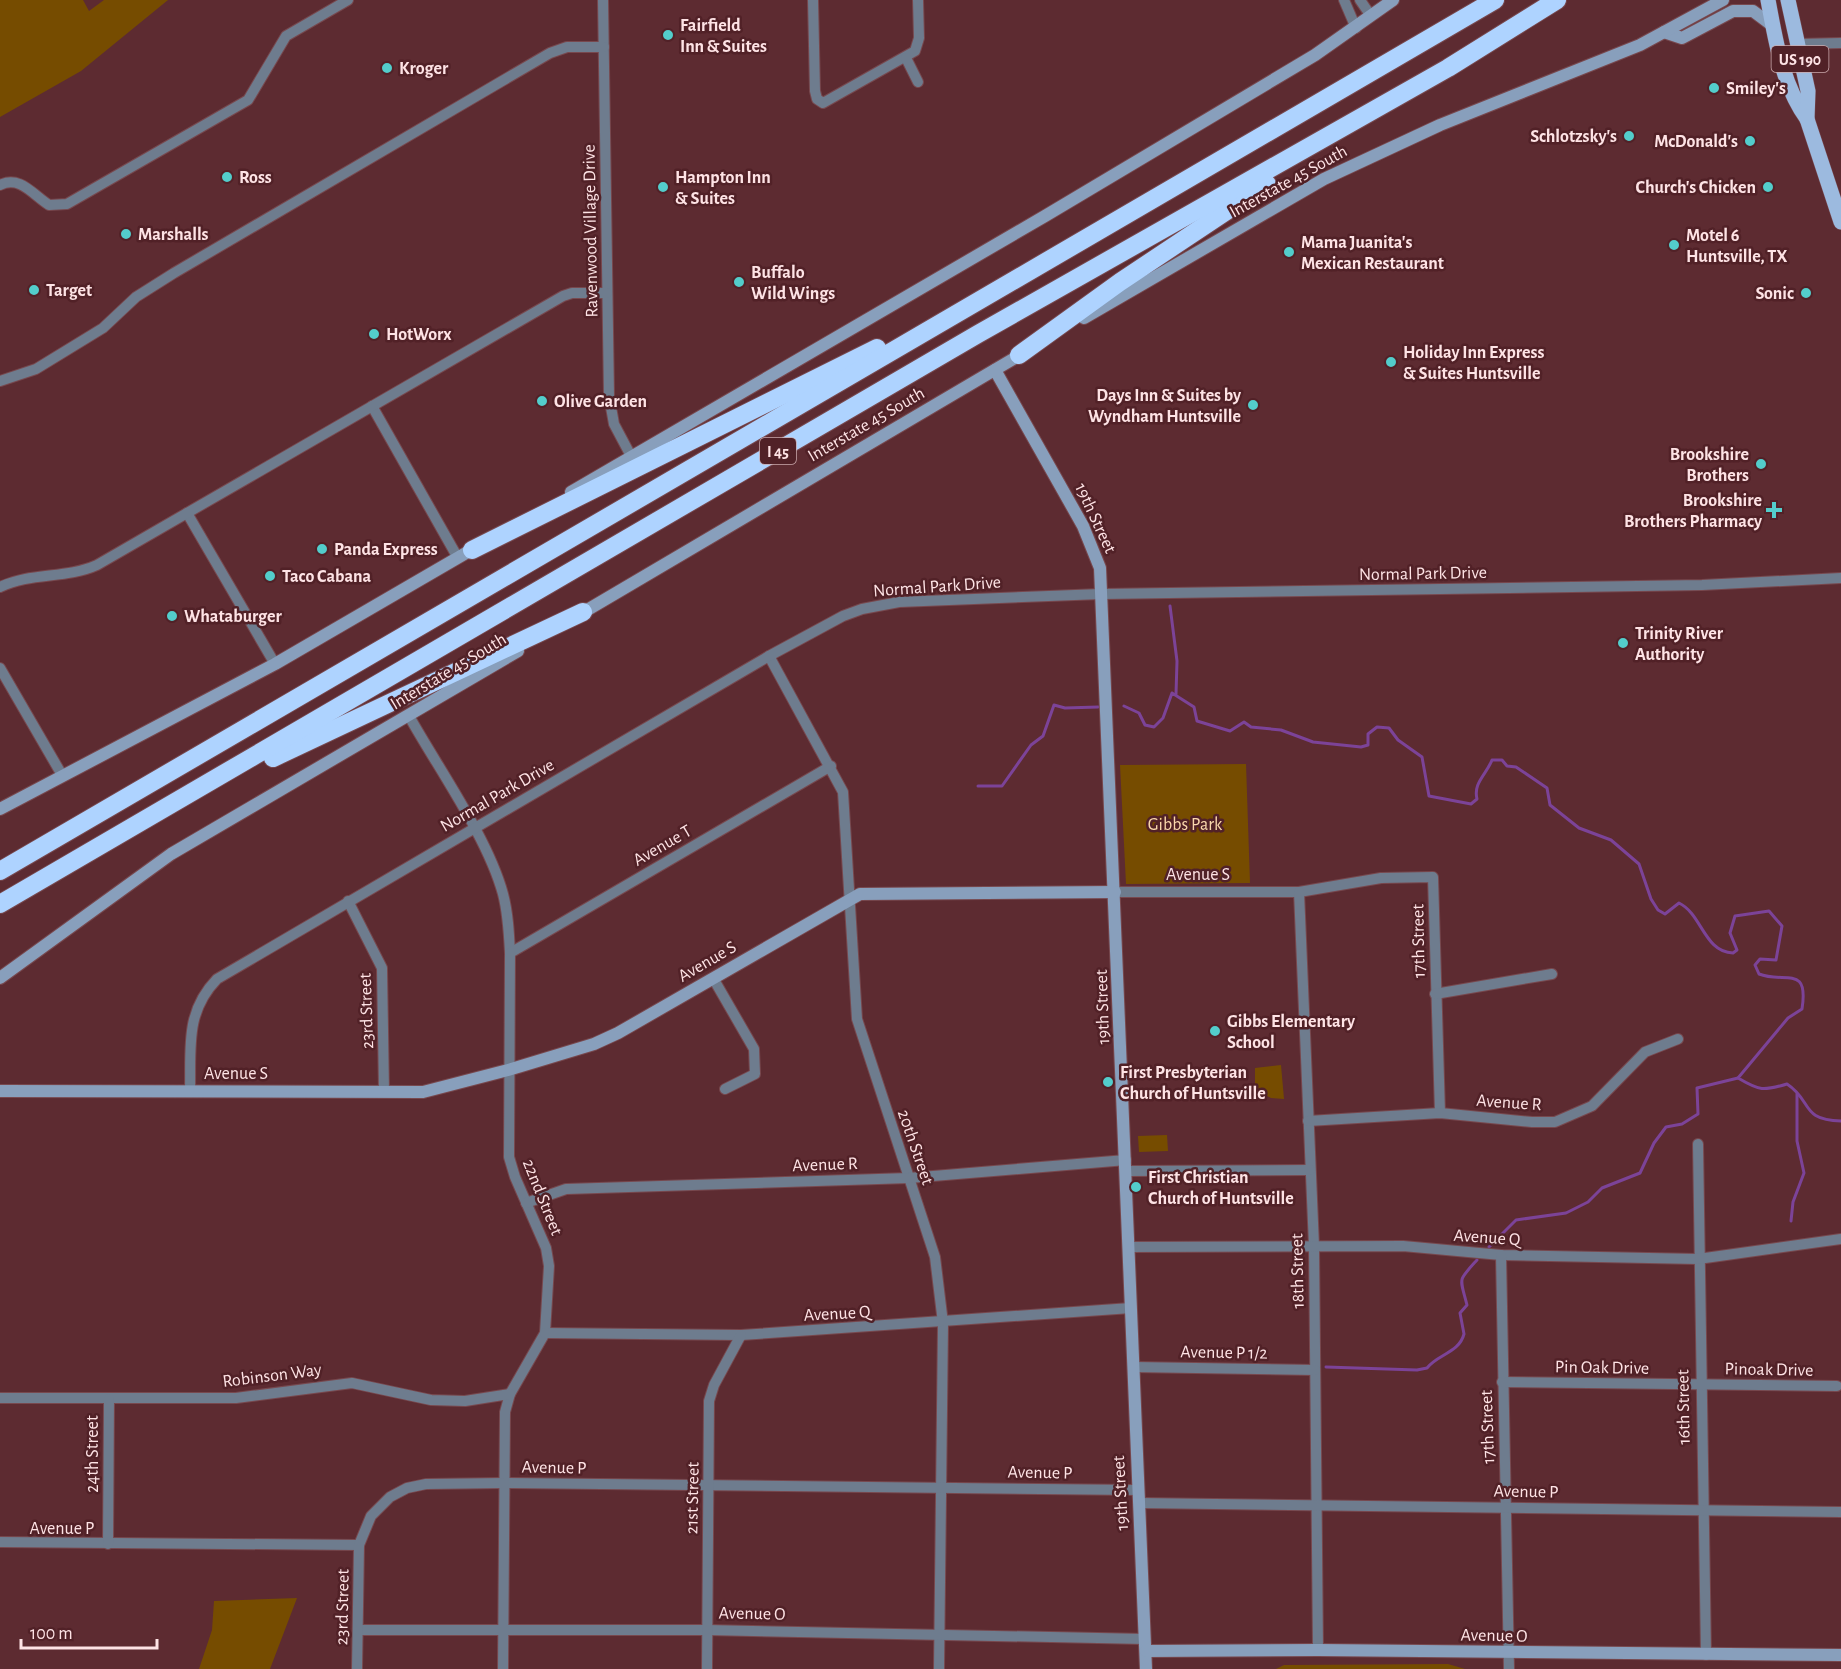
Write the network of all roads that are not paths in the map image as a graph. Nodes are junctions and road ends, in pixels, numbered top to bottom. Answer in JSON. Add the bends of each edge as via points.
{"nodes":[{"id":1,"x":348,"y":0,"type":"edge"},
{"id":2,"x":603,"y":0,"type":"edge"},
{"id":3,"x":813,"y":0,"type":"edge"},
{"id":4,"x":918,"y":0,"type":"edge"},
{"id":5,"x":1344,"y":0,"type":"edge"},
{"id":6,"x":1360,"y":0,"type":"edge"},
{"id":7,"x":1393,"y":0,"type":"edge"},
{"id":8,"x":1495,"y":0,"type":"edge"},
{"id":9,"x":1557,"y":0,"type":"edge"},
{"id":10,"x":1723,"y":0,"type":"edge"},
{"id":11,"x":1768,"y":0,"type":"edge"},
{"id":12,"x":1788,"y":0,"type":"edge"},
{"id":13,"x":1371,"y":16,"type":"junction"},
{"id":14,"x":1773,"y":26,"type":"junction"},
{"id":15,"x":1356,"y":28,"type":"junction"},
{"id":16,"x":1664,"y":32,"type":"junction"},
{"id":17,"x":1841,"y":43,"type":"edge"},
{"id":18,"x":1797,"y":44,"type":"junction"},
{"id":19,"x":604,"y":47,"type":"junction"},
{"id":20,"x":906,"y":58,"type":"junction"},
{"id":21,"x":1448,"y":68,"type":"junction"},
{"id":22,"x":1785,"y":74,"type":"junction"},
{"id":23,"x":918,"y":82,"type":"dead end"},
{"id":24,"x":1807,"y":119,"type":"junction"},
{"id":25,"x":0,"y":185,"type":"edge"},
{"id":26,"x":1841,"y":222,"type":"edge"},
{"id":27,"x":607,"y":293,"type":"junction"},
{"id":28,"x":971,"y":306,"type":"junction"},
{"id":29,"x":1020,"y":355,"type":"junction"},
{"id":30,"x":995,"y":370,"type":"junction"},
{"id":31,"x":0,"y":381,"type":"edge"},
{"id":32,"x":372,"y":406,"type":"junction"},
{"id":33,"x":631,"y":456,"type":"junction"},
{"id":34,"x":187,"y":513,"type":"junction"},
{"id":35,"x":465,"y":554,"type":"junction"},
{"id":36,"x":1841,"y":578,"type":"edge"},
{"id":37,"x":0,"y":587,"type":"edge"},
{"id":38,"x":1101,"y":594,"type":"junction"},
{"id":39,"x":583,"y":612,"type":"junction"},
{"id":40,"x":769,"y":656,"type":"junction"},
{"id":41,"x":275,"y":664,"type":"junction"},
{"id":42,"x":0,"y":668,"type":"edge"},
{"id":43,"x":409,"y":716,"type":"junction"},
{"id":44,"x":831,"y":766,"type":"junction"},
{"id":45,"x":62,"y":775,"type":"junction"},
{"id":46,"x":168,"y":807,"type":"junction"},
{"id":47,"x":0,"y":809,"type":"edge"},
{"id":48,"x":473,"y":828,"type":"junction"},
{"id":49,"x":0,"y":871,"type":"edge"},
{"id":50,"x":1433,"y":877,"type":"joint"},
{"id":51,"x":1115,"y":892,"type":"junction"},
{"id":52,"x":1299,"y":892,"type":"junction"},
{"id":53,"x":850,"y":900,"type":"junction"},
{"id":54,"x":348,"y":901,"type":"junction"},
{"id":55,"x":0,"y":904,"type":"edge"},
{"id":56,"x":510,"y":953,"type":"junction"},
{"id":57,"x":1552,"y":974,"type":"dead end"},
{"id":58,"x":0,"y":978,"type":"edge"},
{"id":59,"x":713,"y":978,"type":"junction"},
{"id":60,"x":1435,"y":994,"type":"junction"},
{"id":61,"x":1678,"y":1039,"type":"dead end"},
{"id":62,"x":508,"y":1070,"type":"junction"},
{"id":63,"x":725,"y":1089,"type":"dead end"},
{"id":64,"x":190,"y":1090,"type":"junction"},
{"id":65,"x":0,"y":1091,"type":"edge"},
{"id":66,"x":384,"y":1092,"type":"junction"},
{"id":67,"x":1440,"y":1113,"type":"junction"},
{"id":68,"x":1308,"y":1121,"type":"junction"},
{"id":69,"x":1698,"y":1144,"type":"dead end"},
{"id":70,"x":1126,"y":1166,"type":"junction"},
{"id":71,"x":1310,"y":1170,"type":"junction"},
{"id":72,"x":909,"y":1178,"type":"junction"},
{"id":73,"x":526,"y":1203,"type":"junction"},
{"id":74,"x":1841,"y":1239,"type":"edge"},
{"id":75,"x":1314,"y":1246,"type":"junction"},
{"id":76,"x":1128,"y":1247,"type":"junction"},
{"id":77,"x":1501,"y":1255,"type":"junction"},
{"id":78,"x":1698,"y":1259,"type":"junction"},
{"id":79,"x":1131,"y":1308,"type":"junction"},
{"id":80,"x":943,"y":1323,"type":"junction"},
{"id":81,"x":545,"y":1333,"type":"junction"},
{"id":82,"x":741,"y":1335,"type":"junction"},
{"id":83,"x":1133,"y":1367,"type":"junction"},
{"id":84,"x":1315,"y":1370,"type":"junction"},
{"id":85,"x":1502,"y":1382,"type":"junction"},
{"id":86,"x":1701,"y":1384,"type":"junction"},
{"id":87,"x":1837,"y":1386,"type":"dead end"},
{"id":88,"x":510,"y":1394,"type":"junction"},
{"id":89,"x":0,"y":1398,"type":"edge"},
{"id":90,"x":109,"y":1399,"type":"junction"},
{"id":91,"x":504,"y":1483,"type":"junction"},
{"id":92,"x":709,"y":1486,"type":"junction"},
{"id":93,"x":940,"y":1488,"type":"junction"},
{"id":94,"x":1138,"y":1490,"type":"junction"},
{"id":95,"x":1139,"y":1503,"type":"junction"},
{"id":96,"x":1316,"y":1505,"type":"junction"},
{"id":97,"x":1506,"y":1507,"type":"junction"},
{"id":98,"x":1702,"y":1510,"type":"junction"},
{"id":99,"x":1841,"y":1512,"type":"edge"},
{"id":100,"x":0,"y":1542,"type":"edge"},
{"id":101,"x":108,"y":1544,"type":"junction"},
{"id":102,"x":359,"y":1545,"type":"junction"},
{"id":103,"x":504,"y":1629,"type":"junction"},
{"id":104,"x":358,"y":1630,"type":"junction"},
{"id":105,"x":707,"y":1630,"type":"junction"},
{"id":106,"x":939,"y":1634,"type":"junction"},
{"id":107,"x":1145,"y":1645,"type":"junction"},
{"id":108,"x":1318,"y":1650,"type":"junction"},
{"id":109,"x":1509,"y":1653,"type":"junction"},
{"id":110,"x":1706,"y":1655,"type":"junction"},
{"id":111,"x":1841,"y":1655,"type":"edge"},
{"id":112,"x":357,"y":1669,"type":"edge"},
{"id":113,"x":503,"y":1669,"type":"edge"},
{"id":114,"x":707,"y":1669,"type":"edge"},
{"id":115,"x":939,"y":1669,"type":"edge"},
{"id":116,"x":1146,"y":1669,"type":"edge"},
{"id":117,"x":1509,"y":1669,"type":"edge"},
{"id":118,"x":1706,"y":1669,"type":"edge"}],
"edges":[{"from":1,"to":25,"type":"street","via":[[286,36],[248,100],[67,204],[49,205],[10,180]]},
{"from":2,"to":19,"type":"street","name":"Ravenwood Village Drive"},
{"from":3,"to":20,"type":"street","via":[[815,91],[820,102],[827,102]]},
{"from":4,"to":20,"type":"street","via":[[918,45]]},
{"from":5,"to":15,"type":"street"},
{"from":6,"to":13,"type":"street"},
{"from":7,"to":13,"type":"main road"},
{"from":8,"to":28,"type":"highway","number":"I 45"},
{"from":9,"to":21,"type":"highway","number":"I 45"},
{"from":10,"to":16,"type":"main road","name":"Interstate 45 South"},
{"from":11,"to":14,"type":"main road","number":"US 190"},
{"from":12,"to":18,"type":"main road","number":"US 190"},
{"from":13,"to":15,"type":"main road"},
{"from":14,"to":16,"type":"main road","via":[[1748,10],[1733,11],[1682,38]]},
{"from":14,"to":22,"type":"main road","number":"US 190"},
{"from":15,"to":33,"type":"main road","via":[[1046,216]]},
{"from":16,"to":29,"type":"main road","name":"Interstate 45 South","via":[[1584,70],[1440,125],[1324,179]]},
{"from":17,"to":18,"type":"street"},
{"from":18,"to":24,"type":"main road","number":"US 190","via":[[1808,91]]},
{"from":19,"to":27,"type":"street","name":"Ravenwood Village Drive"},
{"from":19,"to":31,"type":"street","via":[[567,47],[550,53],[174,273],[128,303],[103,328],[36,369]]},
{"from":20,"to":23,"type":"street"},
{"from":21,"to":29,"type":"highway","via":[[1120,282]]},
{"from":21,"to":46,"type":"highway","number":"I 45","via":[[978,334]]},
{"from":22,"to":24,"type":"main road","number":"US 190"},
{"from":22,"to":24,"type":"main road","via":[[1794,76]]},
{"from":24,"to":26,"type":"main road","number":"US 190"},
{"from":27,"to":32,"type":"street","via":[[562,296]]},
{"from":27,"to":33,"type":"street","name":"Ravenwood Village Drive","via":[[610,410]]},
{"from":28,"to":35,"type":"highway","via":[[840,365]]},
{"from":28,"to":49,"type":"highway","number":"I 45"},
{"from":29,"to":30,"type":"main road","name":"Interstate 45 South"},
{"from":30,"to":38,"type":"main road","name":"19th Street","via":[[1089,536],[1100,568]]},
{"from":30,"to":39,"type":"main road","name":"Interstate 45 South"},
{"from":32,"to":34,"type":"street"},
{"from":32,"to":35,"type":"street"},
{"from":33,"to":35,"type":"main road"},
{"from":34,"to":37,"type":"street","via":[[84,570],[27,578]]},
{"from":34,"to":41,"type":"street"},
{"from":35,"to":41,"type":"main road"},
{"from":36,"to":38,"type":"street","name":"Normal Park Drive","via":[[1710,584]]},
{"from":38,"to":40,"type":"street","name":"Normal Park Drive","via":[[879,605],[843,616]]},
{"from":38,"to":51,"type":"main road","name":"19th Street"},
{"from":39,"to":43,"type":"main road","name":"Interstate 45 South"},
{"from":39,"to":46,"type":"highway"},
{"from":40,"to":44,"type":"street","name":"20th Street"},
{"from":40,"to":48,"type":"street","name":"Normal Park Drive"},
{"from":41,"to":45,"type":"main road"},
{"from":42,"to":45,"type":"street"},
{"from":43,"to":48,"type":"street","name":"22nd Street"},
{"from":43,"to":58,"type":"main road","name":"Interstate 45 South","via":[[171,854]]},
{"from":44,"to":53,"type":"street","name":"20th Street","via":[[843,792]]},
{"from":44,"to":56,"type":"street","name":"Avenue T"},
{"from":45,"to":47,"type":"main road"},
{"from":46,"to":55,"type":"highway","number":"I 45"},
{"from":48,"to":54,"type":"street","name":"Normal Park Drive"},
{"from":48,"to":56,"type":"street","name":"22nd Street","via":[[503,894]]},
{"from":50,"to":52,"type":"street","name":"Avenue S","via":[[1381,878]]},
{"from":50,"to":60,"type":"street","name":"17th Street"},
{"from":51,"to":52,"type":"street","name":"Avenue S"},
{"from":51,"to":53,"type":"main road","name":"Avenue S","via":[[861,894]]},
{"from":51,"to":70,"type":"main road","name":"19th Street"},
{"from":52,"to":68,"type":"street","name":"18th Street"},
{"from":53,"to":59,"type":"main road","name":"Avenue S"},
{"from":53,"to":72,"type":"street","name":"20th Street","via":[[857,1019]]},
{"from":54,"to":64,"type":"street","name":"Normal Park Drive","via":[[238,964],[205,991],[191,1027]]},
{"from":54,"to":66,"type":"street","name":"23rd Street","via":[[382,968]]},
{"from":56,"to":62,"type":"street","name":"22nd Street"},
{"from":57,"to":60,"type":"street"},
{"from":59,"to":62,"type":"main road","name":"Avenue S","via":[[610,1037]]},
{"from":59,"to":63,"type":"street","via":[[754,1049],[756,1062],[755,1074]]},
{"from":60,"to":67,"type":"street","name":"17th Street"},
{"from":61,"to":67,"type":"street","name":"Avenue R","via":[[1645,1052],[1592,1106],[1555,1122]]},
{"from":62,"to":66,"type":"main road","name":"Avenue S","via":[[423,1092]]},
{"from":62,"to":73,"type":"street","name":"22nd Street","via":[[509,1157]]},
{"from":64,"to":65,"type":"main road","name":"Avenue S"},
{"from":64,"to":66,"type":"main road","name":"Avenue S"},
{"from":67,"to":68,"type":"street","name":"Avenue R"},
{"from":68,"to":71,"type":"street","name":"18th Street"},
{"from":69,"to":78,"type":"street","name":"16th Street"},
{"from":70,"to":71,"type":"street","name":"Avenue R"},
{"from":70,"to":72,"type":"street","name":"Avenue R"},
{"from":70,"to":76,"type":"main road","name":"19th Street"},
{"from":71,"to":75,"type":"street","name":"18th Street"},
{"from":72,"to":73,"type":"street","name":"Avenue R","via":[[566,1189]]},
{"from":72,"to":80,"type":"street","name":"20th Street","via":[[935,1257]]},
{"from":73,"to":81,"type":"street","name":"22nd Street","via":[[546,1248],[549,1266]]},
{"from":74,"to":78,"type":"street","name":"Avenue Q"},
{"from":75,"to":76,"type":"street","name":"Avenue Q"},
{"from":75,"to":77,"type":"street","name":"Avenue Q","via":[[1403,1246]]},
{"from":75,"to":84,"type":"street","name":"18th Street"},
{"from":76,"to":79,"type":"main road","name":"19th Street"},
{"from":77,"to":78,"type":"street","name":"Avenue Q"},
{"from":77,"to":85,"type":"street","name":"17th Street"},
{"from":78,"to":86,"type":"street","name":"16th Street"},
{"from":79,"to":80,"type":"street","name":"Avenue Q"},
{"from":79,"to":83,"type":"main road","name":"19th Street"},
{"from":80,"to":82,"type":"street","name":"Avenue Q"},
{"from":80,"to":93,"type":"street","name":"20th Street"},
{"from":81,"to":82,"type":"street","name":"Avenue Q"},
{"from":81,"to":88,"type":"street","name":"22nd Street"},
{"from":82,"to":92,"type":"street","name":"21st Street","via":[[709,1401]]},
{"from":83,"to":84,"type":"street","name":"Avenue P 1/2"},
{"from":83,"to":94,"type":"main road","name":"19th Street"},
{"from":84,"to":96,"type":"street","name":"18th Street"},
{"from":85,"to":86,"type":"street","name":"Pin Oak Drive"},
{"from":85,"to":97,"type":"street","name":"17th Street"},
{"from":86,"to":87,"type":"street","name":"Pinoak Drive"},
{"from":86,"to":98,"type":"street","name":"16th Street"},
{"from":88,"to":90,"type":"street","name":"Robinson Way","via":[[465,1401],[431,1400],[352,1383],[237,1398]]},
{"from":88,"to":91,"type":"street","name":"22nd Street","via":[[505,1412]]},
{"from":89,"to":90,"type":"street","name":"Robinson Way"},
{"from":90,"to":101,"type":"street","name":"24th Street"},
{"from":91,"to":92,"type":"street","name":"Avenue P"},
{"from":91,"to":102,"type":"street","name":"Avenue P","via":[[426,1484],[407,1488],[390,1497],[370,1516]]},
{"from":91,"to":103,"type":"street","name":"22nd Street"},
{"from":92,"to":93,"type":"street","name":"Avenue P"},
{"from":92,"to":105,"type":"street","name":"21st Street"},
{"from":93,"to":94,"type":"street","name":"Avenue P"},
{"from":93,"to":106,"type":"street","name":"20th Street"},
{"from":94,"to":95,"type":"main road","name":"19th Street"},
{"from":95,"to":96,"type":"street","name":"Avenue P"},
{"from":95,"to":107,"type":"main road","name":"19th Street"},
{"from":96,"to":97,"type":"street","name":"Avenue P"},
{"from":96,"to":108,"type":"street","name":"18th Street"},
{"from":97,"to":98,"type":"street","name":"Avenue P"},
{"from":97,"to":109,"type":"street","name":"17th Street"},
{"from":98,"to":99,"type":"street","name":"Avenue P"},
{"from":98,"to":110,"type":"street","name":"16th Street"},
{"from":100,"to":101,"type":"street","name":"Avenue P"},
{"from":101,"to":102,"type":"street","name":"Avenue P"},
{"from":102,"to":104,"type":"street","name":"23rd Street"},
{"from":103,"to":104,"type":"street","name":"Avenue O"},
{"from":103,"to":105,"type":"street","name":"Avenue O"},
{"from":103,"to":113,"type":"street","name":"22nd Street"},
{"from":104,"to":112,"type":"street","name":"23rd Street"},
{"from":105,"to":106,"type":"street","name":"Avenue O"},
{"from":105,"to":114,"type":"street","name":"21st Street"},
{"from":106,"to":107,"type":"street","name":"Avenue O"},
{"from":106,"to":115,"type":"street","name":"20th Street"},
{"from":107,"to":108,"type":"main road","name":"Avenue O"},
{"from":107,"to":116,"type":"main road","name":"19th Street"},
{"from":108,"to":109,"type":"main road","name":"Avenue O"},
{"from":109,"to":110,"type":"main road","name":"Avenue O"},
{"from":109,"to":117,"type":"street","name":"17th Street"},
{"from":110,"to":111,"type":"main road","name":"Avenue O"},
{"from":110,"to":118,"type":"main road","name":"16th Street"}]}
